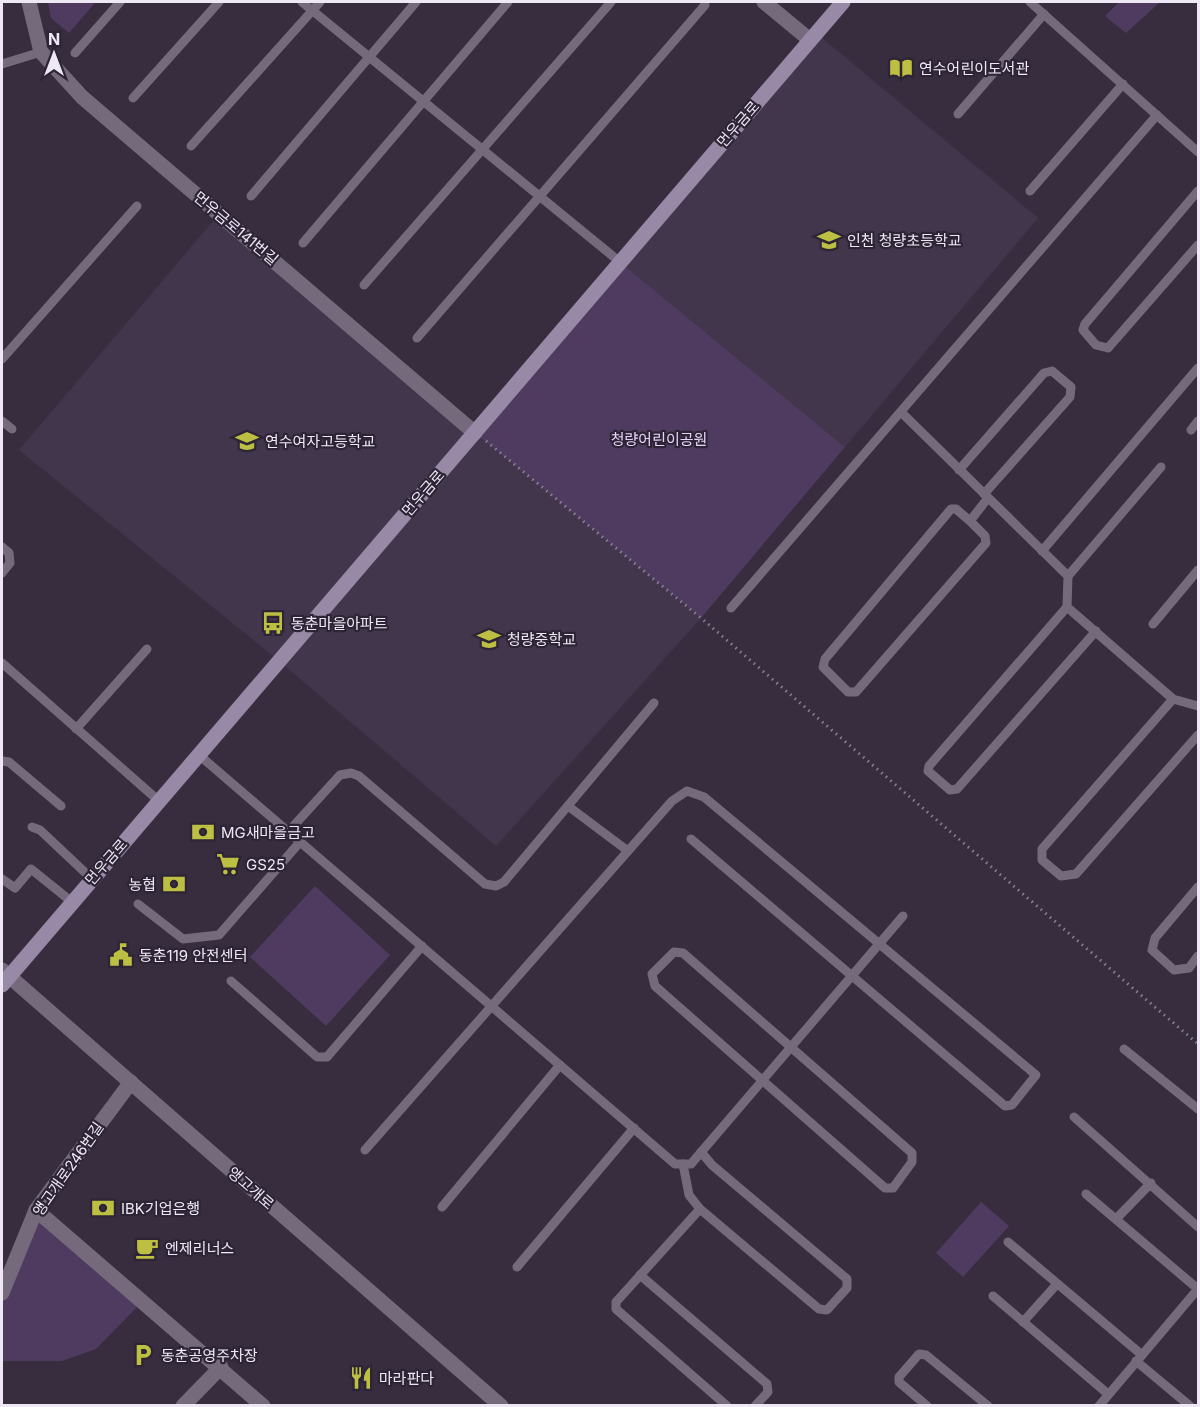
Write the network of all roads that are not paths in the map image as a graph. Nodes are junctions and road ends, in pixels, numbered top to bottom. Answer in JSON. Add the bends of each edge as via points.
{"nodes":[{"id":1,"x":29,"y":2,"type":"edge"},
{"id":2,"x":120,"y":2,"type":"edge"},
{"id":3,"x":219,"y":2,"type":"edge"},
{"id":4,"x":302,"y":2,"type":"edge"},
{"id":5,"x":320,"y":2,"type":"edge"},
{"id":6,"x":416,"y":2,"type":"edge"},
{"id":7,"x":508,"y":2,"type":"edge"},
{"id":8,"x":611,"y":2,"type":"edge"},
{"id":9,"x":764,"y":2,"type":"edge"},
{"id":10,"x":843,"y":2,"type":"edge"},
{"id":11,"x":1030,"y":2,"type":"edge"},
{"id":12,"x":705,"y":5,"type":"dead end"},
{"id":13,"x":312,"y":10,"type":"junction"},
{"id":14,"x":1044,"y":14,"type":"junction"},
{"id":15,"x":810,"y":40,"type":"junction"},
{"id":16,"x":41,"y":52,"type":"junction"},
{"id":17,"x":75,"y":53,"type":"dead end"},
{"id":18,"x":369,"y":57,"type":"junction"},
{"id":19,"x":2,"y":64,"type":"edge"},
{"id":20,"x":1123,"y":84,"type":"junction"},
{"id":21,"x":133,"y":98,"type":"dead end"},
{"id":22,"x":423,"y":101,"type":"junction"},
{"id":23,"x":958,"y":114,"type":"dead end"},
{"id":24,"x":1157,"y":115,"type":"junction"},
{"id":25,"x":191,"y":146,"type":"dead end"},
{"id":26,"x":482,"y":149,"type":"junction"},
{"id":27,"x":1198,"y":152,"type":"edge"},
{"id":28,"x":1030,"y":191,"type":"dead end"},
{"id":29,"x":1198,"y":191,"type":"edge"},
{"id":30,"x":251,"y":196,"type":"dead end"},
{"id":31,"x":540,"y":197,"type":"junction"},
{"id":32,"x":137,"y":206,"type":"dead end"},
{"id":33,"x":303,"y":243,"type":"dead end"},
{"id":34,"x":1198,"y":245,"type":"edge"},
{"id":35,"x":620,"y":262,"type":"junction"},
{"id":36,"x":364,"y":285,"type":"dead end"},
{"id":37,"x":417,"y":338,"type":"dead end"},
{"id":38,"x":2,"y":359,"type":"edge"},
{"id":39,"x":1198,"y":368,"type":"edge"},
{"id":40,"x":901,"y":412,"type":"junction"},
{"id":41,"x":2,"y":421,"type":"edge"},
{"id":42,"x":1198,"y":421,"type":"edge"},
{"id":43,"x":12,"y":429,"type":"dead end"},
{"id":44,"x":1191,"y":430,"type":"dead end"},
{"id":45,"x":475,"y":433,"type":"junction"},
{"id":46,"x":1161,"y":467,"type":"dead end"},
{"id":47,"x":959,"y":470,"type":"junction"},
{"id":48,"x":986,"y":496,"type":"junction"},
{"id":49,"x":970,"y":520,"type":"junction"},
{"id":50,"x":2,"y":547,"type":"edge"},
{"id":51,"x":1042,"y":551,"type":"junction"},
{"id":52,"x":1198,"y":570,"type":"edge"},
{"id":53,"x":2,"y":573,"type":"edge"},
{"id":54,"x":1068,"y":576,"type":"junction"},
{"id":55,"x":1067,"y":607,"type":"junction"},
{"id":56,"x":731,"y":608,"type":"dead end"},
{"id":57,"x":1154,"y":624,"type":"dead end"},
{"id":58,"x":1096,"y":631,"type":"junction"},
{"id":59,"x":147,"y":649,"type":"dead end"},
{"id":60,"x":2,"y":663,"type":"edge"},
{"id":61,"x":1173,"y":699,"type":"junction"},
{"id":62,"x":654,"y":703,"type":"dead end"},
{"id":63,"x":1198,"y":706,"type":"edge"},
{"id":64,"x":76,"y":729,"type":"junction"},
{"id":65,"x":1198,"y":735,"type":"edge"},
{"id":66,"x":199,"y":755,"type":"junction"},
{"id":67,"x":2,"y":761,"type":"edge"},
{"id":68,"x":159,"y":801,"type":"junction"},
{"id":69,"x":61,"y":806,"type":"dead end"},
{"id":70,"x":568,"y":806,"type":"junction"},
{"id":71,"x":32,"y":827,"type":"dead end"},
{"id":72,"x":288,"y":831,"type":"junction"},
{"id":73,"x":691,"y":839,"type":"dead end"},
{"id":74,"x":300,"y":842,"type":"junction"},
{"id":75,"x":628,"y":851,"type":"junction"},
{"id":76,"x":2,"y":879,"type":"edge"},
{"id":77,"x":92,"y":879,"type":"junction"},
{"id":78,"x":1198,"y":887,"type":"edge"},
{"id":79,"x":72,"y":902,"type":"junction"},
{"id":80,"x":138,"y":903,"type":"dead end"},
{"id":81,"x":903,"y":916,"type":"dead end"},
{"id":82,"x":878,"y":945,"type":"junction"},
{"id":83,"x":422,"y":946,"type":"junction"},
{"id":84,"x":1198,"y":956,"type":"edge"},
{"id":85,"x":852,"y":976,"type":"junction"},
{"id":86,"x":4,"y":977,"type":"edge"},
{"id":87,"x":231,"y":981,"type":"dead end"},
{"id":88,"x":492,"y":1006,"type":"junction"},
{"id":89,"x":791,"y":1047,"type":"junction"},
{"id":90,"x":1124,"y":1050,"type":"dead end"},
{"id":91,"x":560,"y":1065,"type":"junction"},
{"id":92,"x":762,"y":1080,"type":"junction"},
{"id":93,"x":131,"y":1083,"type":"junction"},
{"id":94,"x":1198,"y":1109,"type":"edge"},
{"id":95,"x":1074,"y":1118,"type":"dead end"},
{"id":96,"x":634,"y":1128,"type":"junction"},
{"id":97,"x":365,"y":1150,"type":"dead end"},
{"id":98,"x":701,"y":1152,"type":"junction"},
{"id":99,"x":683,"y":1164,"type":"junction"},
{"id":100,"x":1151,"y":1183,"type":"junction"},
{"id":101,"x":1086,"y":1194,"type":"dead end"},
{"id":102,"x":442,"y":1207,"type":"dead end"},
{"id":103,"x":700,"y":1209,"type":"junction"},
{"id":104,"x":36,"y":1210,"type":"junction"},
{"id":105,"x":1116,"y":1219,"type":"junction"},
{"id":106,"x":1198,"y":1227,"type":"edge"},
{"id":107,"x":1008,"y":1242,"type":"dead end"},
{"id":108,"x":517,"y":1267,"type":"dead end"},
{"id":109,"x":640,"y":1275,"type":"junction"},
{"id":110,"x":1057,"y":1284,"type":"junction"},
{"id":111,"x":1198,"y":1289,"type":"edge"},
{"id":112,"x":2,"y":1293,"type":"edge"},
{"id":113,"x":993,"y":1296,"type":"dead end"},
{"id":114,"x":1023,"y":1322,"type":"junction"},
{"id":115,"x":1139,"y":1358,"type":"junction"},
{"id":116,"x":221,"y":1367,"type":"junction"},
{"id":117,"x":1108,"y":1394,"type":"junction"},
{"id":118,"x":183,"y":1406,"type":"edge"},
{"id":119,"x":263,"y":1406,"type":"edge"},
{"id":120,"x":501,"y":1406,"type":"edge"},
{"id":121,"x":727,"y":1406,"type":"edge"},
{"id":122,"x":755,"y":1406,"type":"edge"},
{"id":123,"x":927,"y":1406,"type":"edge"},
{"id":124,"x":988,"y":1406,"type":"edge"},
{"id":125,"x":1099,"y":1406,"type":"edge"},
{"id":126,"x":1190,"y":1406,"type":"edge"}],
"edges":[{"from":1,"to":16,"type":"street","name":"먼우금로141번길"},
{"from":2,"to":17,"type":"lane"},
{"from":3,"to":21,"type":"lane"},
{"from":4,"to":13,"type":"lane"},
{"from":5,"to":13,"type":"lane"},
{"from":6,"to":18,"type":"lane"},
{"from":7,"to":22,"type":"lane"},
{"from":8,"to":26,"type":"lane"},
{"from":9,"to":15,"type":"street"},
{"from":10,"to":15,"type":"main road","name":"먼우금로"},
{"from":11,"to":14,"type":"lane"},
{"from":12,"to":31,"type":"lane"},
{"from":13,"to":18,"type":"lane"},
{"from":13,"to":25,"type":"lane"},
{"from":14,"to":20,"type":"lane"},
{"from":14,"to":23,"type":"lane"},
{"from":15,"to":35,"type":"main road","name":"먼우금로"},
{"from":16,"to":19,"type":"lane"},
{"from":16,"to":45,"type":"street","name":"먼우금로141번길","via":[[82,97]]},
{"from":18,"to":22,"type":"lane"},
{"from":18,"to":30,"type":"lane"},
{"from":20,"to":24,"type":"lane"},
{"from":20,"to":28,"type":"lane"},
{"from":22,"to":26,"type":"lane"},
{"from":22,"to":33,"type":"lane"},
{"from":24,"to":27,"type":"lane"},
{"from":24,"to":40,"type":"lane"},
{"from":26,"to":31,"type":"lane"},
{"from":26,"to":36,"type":"lane"},
{"from":29,"to":34,"type":"lane","via":[[1083,330],[1096,345],[1108,348]]},
{"from":31,"to":35,"type":"lane"},
{"from":31,"to":37,"type":"lane"},
{"from":32,"to":38,"type":"lane"},
{"from":35,"to":45,"type":"main road","name":"먼우금로"},
{"from":39,"to":51,"type":"lane"},
{"from":40,"to":47,"type":"lane"},
{"from":40,"to":56,"type":"lane"},
{"from":41,"to":43,"type":"lane"},
{"from":42,"to":44,"type":"lane"},
{"from":45,"to":66,"type":"main road","name":"먼우금로"},
{"from":46,"to":54,"type":"lane"},
{"from":47,"to":48,"type":"lane"},
{"from":47,"to":48,"type":"lane","via":[[1044,373],[1052,371],[1071,387],[1070,397]]},
{"from":48,"to":49,"type":"lane"},
{"from":48,"to":51,"type":"lane"},
{"from":49,"to":49,"type":"lane","via":[[951,508],[825,659],[823,667],[848,692],[856,692],[986,543],[985,536]]},
{"from":50,"to":53,"type":"lane","via":[[9,553],[10,564]]},
{"from":51,"to":54,"type":"lane"},
{"from":52,"to":57,"type":"lane"},
{"from":54,"to":55,"type":"lane"},
{"from":55,"to":58,"type":"lane"},
{"from":55,"to":58,"type":"lane","via":[[929,766],[928,771],[950,790],[957,789]]},
{"from":58,"to":61,"type":"lane"},
{"from":59,"to":64,"type":"lane"},
{"from":60,"to":64,"type":"lane"},
{"from":61,"to":63,"type":"lane"},
{"from":61,"to":65,"type":"lane","via":[[1042,849],[1042,860],[1061,876],[1076,874]]},
{"from":62,"to":70,"type":"lane"},
{"from":64,"to":68,"type":"lane"},
{"from":66,"to":68,"type":"main road","name":"먼우금로"},
{"from":66,"to":72,"type":"lane"},
{"from":67,"to":69,"type":"lane","via":[[9,762]]},
{"from":68,"to":77,"type":"main road","name":"먼우금로"},
{"from":70,"to":72,"type":"lane","via":[[504,882],[496,886],[484,884],[351,773],[340,775]]},
{"from":70,"to":75,"type":"lane"},
{"from":71,"to":77,"type":"lane"},
{"from":72,"to":74,"type":"lane"},
{"from":73,"to":85,"type":"lane"},
{"from":74,"to":80,"type":"lane","via":[[219,935],[183,939]]},
{"from":74,"to":83,"type":"lane"},
{"from":75,"to":82,"type":"lane","via":[[672,801],[687,791],[704,797]]},
{"from":75,"to":88,"type":"lane"},
{"from":76,"to":79,"type":"lane","via":[[15,888],[31,869]]},
{"from":77,"to":79,"type":"main road","name":"먼우금로"},
{"from":78,"to":84,"type":"lane","via":[[1155,938],[1152,950],[1174,970],[1189,968]]},
{"from":79,"to":86,"type":"main road","name":"먼우금로"},
{"from":81,"to":82,"type":"lane"},
{"from":82,"to":85,"type":"lane"},
{"from":82,"to":85,"type":"lane","via":[[1036,1074],[1012,1105],[1005,1106]]},
{"from":83,"to":87,"type":"lane","via":[[327,1057],[317,1057]]},
{"from":83,"to":88,"type":"lane"},
{"from":85,"to":89,"type":"lane"},
{"from":86,"to":93,"type":"street","name":"앵고개로"},
{"from":88,"to":91,"type":"lane"},
{"from":88,"to":97,"type":"lane"},
{"from":89,"to":92,"type":"lane"},
{"from":89,"to":92,"type":"lane","via":[[683,953],[674,952],[652,974],[655,986]]},
{"from":89,"to":92,"type":"lane","via":[[912,1153],[912,1162],[893,1188],[885,1188]]},
{"from":90,"to":94,"type":"lane"},
{"from":91,"to":96,"type":"lane"},
{"from":91,"to":102,"type":"lane"},
{"from":92,"to":98,"type":"lane"},
{"from":93,"to":104,"type":"street","name":"앵고개로246번길"},
{"from":93,"to":120,"type":"street","name":"앵고개로"},
{"from":95,"to":100,"type":"lane"},
{"from":96,"to":99,"type":"lane","via":[[675,1164]]},
{"from":96,"to":108,"type":"lane"},
{"from":98,"to":99,"type":"lane","via":[[691,1164]]},
{"from":98,"to":103,"type":"lane","via":[[848,1279],[848,1288],[827,1310],[819,1309]]},
{"from":99,"to":103,"type":"lane","via":[[689,1195]]},
{"from":100,"to":105,"type":"lane"},
{"from":100,"to":106,"type":"lane"},
{"from":101,"to":105,"type":"lane"},
{"from":103,"to":109,"type":"lane"},
{"from":104,"to":112,"type":"street","name":"앵고개로246번길"},
{"from":104,"to":116,"type":"street"},
{"from":105,"to":111,"type":"lane"},
{"from":107,"to":110,"type":"lane"},
{"from":109,"to":121,"type":"lane","via":[[616,1302],[616,1309]]},
{"from":109,"to":122,"type":"lane","via":[[767,1384],[768,1392]]},
{"from":110,"to":114,"type":"lane"},
{"from":110,"to":115,"type":"lane"},
{"from":111,"to":115,"type":"lane"},
{"from":113,"to":114,"type":"lane"},
{"from":114,"to":117,"type":"lane"},
{"from":115,"to":117,"type":"lane"},
{"from":115,"to":126,"type":"lane"},
{"from":116,"to":118,"type":"street"},
{"from":116,"to":119,"type":"street"},
{"from":117,"to":125,"type":"lane"},
{"from":123,"to":124,"type":"lane","via":[[899,1382],[918,1354],[926,1354]]}]}
